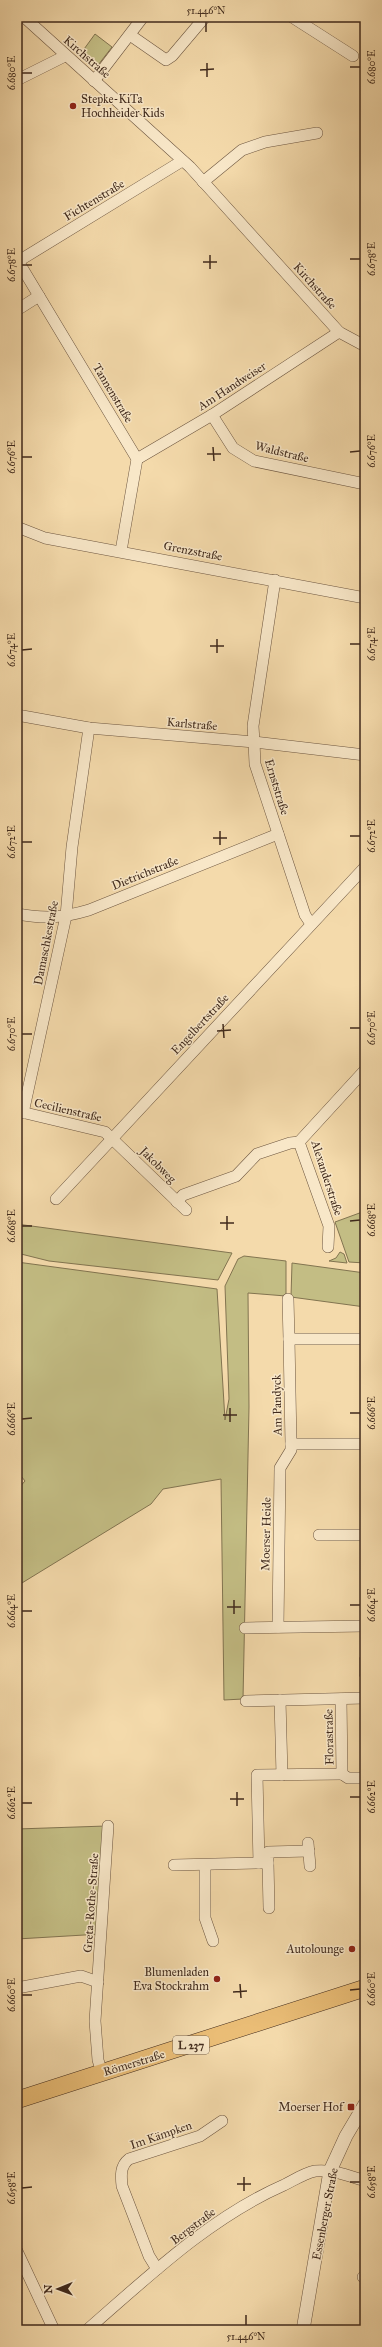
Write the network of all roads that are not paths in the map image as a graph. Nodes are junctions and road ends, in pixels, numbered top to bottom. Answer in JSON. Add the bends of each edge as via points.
{"nodes":[{"id":1,"x":24,"y":17,"type":"edge"},
{"id":2,"x":143,"y":17,"type":"edge"},
{"id":3,"x":205,"y":17,"type":"edge"},
{"id":4,"x":292,"y":17,"type":"edge"},
{"id":5,"x":130,"y":35,"type":"junction"},
{"id":6,"x":65,"y":56,"type":"junction"},
{"id":7,"x":353,"y":56,"type":"dead end"},
{"id":8,"x":17,"y":80,"type":"edge"},
{"id":9,"x":94,"y":81,"type":"junction"},
{"id":10,"x":317,"y":133,"type":"dead end"},
{"id":11,"x":182,"y":161,"type":"junction"},
{"id":12,"x":203,"y":182,"type":"junction"},
{"id":13,"x":18,"y":261,"type":"edge"},
{"id":14,"x":39,"y":296,"type":"junction"},
{"id":15,"x":17,"y":310,"type":"edge"},
{"id":16,"x":339,"y":332,"type":"junction"},
{"id":17,"x":365,"y":346,"type":"edge"},
{"id":18,"x":212,"y":415,"type":"junction"},
{"id":19,"x":137,"y":458,"type":"junction"},
{"id":20,"x":365,"y":484,"type":"edge"},
{"id":21,"x":17,"y":527,"type":"edge"},
{"id":22,"x":121,"y":551,"type":"junction"},
{"id":23,"x":275,"y":580,"type":"junction"},
{"id":24,"x":365,"y":598,"type":"edge"},
{"id":25,"x":17,"y":715,"type":"edge"},
{"id":26,"x":89,"y":728,"type":"junction"},
{"id":27,"x":254,"y":742,"type":"junction"},
{"id":28,"x":365,"y":755,"type":"edge"},
{"id":29,"x":278,"y":834,"type":"junction"},
{"id":30,"x":365,"y":867,"type":"edge"},
{"id":31,"x":17,"y":914,"type":"edge"},
{"id":32,"x":66,"y":916,"type":"junction"},
{"id":33,"x":311,"y":924,"type":"junction"},
{"id":34,"x":365,"y":1070,"type":"edge"},
{"id":35,"x":20,"y":1112,"type":"edge"},
{"id":36,"x":112,"y":1138,"type":"junction"},
{"id":37,"x":299,"y":1142,"type":"junction"},
{"id":38,"x":56,"y":1199,"type":"dead end"},
{"id":39,"x":177,"y":1202,"type":"junction"},
{"id":40,"x":186,"y":1210,"type":"dead end"},
{"id":41,"x":328,"y":1247,"type":"dead end"},
{"id":42,"x":288,"y":1298,"type":"dead end"},
{"id":43,"x":289,"y":1339,"type":"junction"},
{"id":44,"x":365,"y":1339,"type":"edge"},
{"id":45,"x":291,"y":1444,"type":"junction"},
{"id":46,"x":365,"y":1444,"type":"edge"},
{"id":47,"x":319,"y":1535,"type":"dead end"},
{"id":48,"x":365,"y":1535,"type":"edge"},
{"id":49,"x":365,"y":1626,"type":"edge"},
{"id":50,"x":278,"y":1627,"type":"junction"},
{"id":51,"x":245,"y":1628,"type":"dead end"},
{"id":52,"x":365,"y":1660,"type":"edge"},
{"id":53,"x":365,"y":1674,"type":"edge"},
{"id":54,"x":365,"y":1698,"type":"edge"},
{"id":55,"x":341,"y":1699,"type":"junction"},
{"id":56,"x":280,"y":1700,"type":"junction"},
{"id":57,"x":246,"y":1701,"type":"dead end"},
{"id":58,"x":342,"y":1774,"type":"junction"},
{"id":59,"x":282,"y":1775,"type":"junction"},
{"id":60,"x":365,"y":1778,"type":"edge"},
{"id":61,"x":108,"y":1826,"type":"dead end"},
{"id":62,"x":263,"y":1863,"type":"junction"},
{"id":63,"x":174,"y":1865,"type":"dead end"},
{"id":64,"x":205,"y":1865,"type":"junction"},
{"id":65,"x":310,"y":1866,"type":"dead end"},
{"id":66,"x":269,"y":1908,"type":"dead end"},
{"id":67,"x":213,"y":1942,"type":"dead end"},
{"id":68,"x":98,"y":1982,"type":"junction"},
{"id":69,"x":17,"y":1988,"type":"edge"},
{"id":70,"x":365,"y":1988,"type":"edge"},
{"id":71,"x":102,"y":2073,"type":"junction"},
{"id":72,"x":17,"y":2100,"type":"edge"},
{"id":73,"x":365,"y":2104,"type":"edge"},
{"id":74,"x":222,"y":2121,"type":"dead end"},
{"id":75,"x":330,"y":2171,"type":"junction"},
{"id":76,"x":365,"y":2181,"type":"edge"},
{"id":77,"x":17,"y":2251,"type":"edge"},
{"id":78,"x":157,"y":2270,"type":"junction"},
{"id":79,"x":54,"y":2330,"type":"edge"},
{"id":80,"x":86,"y":2330,"type":"edge"},
{"id":81,"x":304,"y":2330,"type":"edge"}],
"edges":[{"from":1,"to":6,"type":"street","name":"Kirchstraße"},
{"from":2,"to":5,"type":"street"},
{"from":3,"to":5,"type":"street","via":[[166,60]]},
{"from":4,"to":7,"type":"street"},
{"from":5,"to":9,"type":"street"},
{"from":6,"to":8,"type":"street"},
{"from":6,"to":9,"type":"street","name":"Kirchstraße"},
{"from":9,"to":11,"type":"street","name":"Kirchstraße"},
{"from":10,"to":12,"type":"street","via":[[265,142],[242,150]]},
{"from":11,"to":12,"type":"street","name":"Kirchstraße"},
{"from":11,"to":13,"type":"street","name":"Fichtenstraße"},
{"from":12,"to":16,"type":"street","name":"Kirchstraße"},
{"from":13,"to":14,"type":"street","name":"Tannenstraße"},
{"from":14,"to":15,"type":"street"},
{"from":14,"to":19,"type":"street","name":"Tannenstraße"},
{"from":16,"to":17,"type":"street","name":"Kirchstraße"},
{"from":16,"to":18,"type":"street","name":"Am Handweiser"},
{"from":18,"to":19,"type":"street","name":"Am Handweiser"},
{"from":18,"to":20,"type":"street","name":"Waldstraße","via":[[233,448],[254,460]]},
{"from":19,"to":22,"type":"street"},
{"from":21,"to":22,"type":"street","name":"Grenzstraße","via":[[45,538]]},
{"from":22,"to":23,"type":"street","name":"Grenzstraße"},
{"from":23,"to":24,"type":"street","name":"Grenzstraße"},
{"from":23,"to":27,"type":"street","name":"Ernststraße","via":[[253,726]]},
{"from":25,"to":26,"type":"street","name":"Karlstraße"},
{"from":26,"to":27,"type":"street","name":"Karlstraße"},
{"from":26,"to":32,"type":"street","name":"Damaschkestraße","via":[[72,847]]},
{"from":27,"to":28,"type":"street","name":"Karlstraße"},
{"from":27,"to":29,"type":"street","name":"Ernststraße","via":[[255,764]]},
{"from":29,"to":32,"type":"street","name":"Dietrichstraße","via":[[89,910]]},
{"from":29,"to":33,"type":"street","name":"Ernststraße","via":[[305,915]]},
{"from":30,"to":33,"type":"street","name":"Engelbertstraße"},
{"from":31,"to":32,"type":"street","name":"Dietrichstraße","via":[[41,919]]},
{"from":32,"to":35,"type":"street","name":"Damaschkestraße"},
{"from":33,"to":36,"type":"street","name":"Engelbertstraße"},
{"from":34,"to":37,"type":"street","name":"Alexanderstraße"},
{"from":35,"to":36,"type":"street","name":"Cecilienstraße","via":[[105,1132]]},
{"from":36,"to":38,"type":"street","name":"Engelbertstraße"},
{"from":36,"to":39,"type":"street","name":"Jakobweg"},
{"from":37,"to":39,"type":"street","via":[[257,1154],[236,1176],[183,1195]]},
{"from":37,"to":41,"type":"street","name":"Alexanderstraße","via":[[329,1226]]},
{"from":39,"to":40,"type":"street","name":"Jakobweg"},
{"from":42,"to":43,"type":"street","name":"Am Pandyck"},
{"from":43,"to":44,"type":"street"},
{"from":43,"to":45,"type":"street","name":"Am Pandyck"},
{"from":45,"to":46,"type":"street","name":"Am Pandyck"},
{"from":45,"to":50,"type":"street","name":"Moerser Heide","via":[[291,1450],[280,1468]]},
{"from":47,"to":48,"type":"street"},
{"from":49,"to":50,"type":"street"},
{"from":50,"to":51,"type":"street"},
{"from":52,"to":53,"type":"street"},
{"from":54,"to":55,"type":"street","name":"Florastraße"},
{"from":55,"to":56,"type":"street","name":"Florastraße"},
{"from":55,"to":58,"type":"street","name":"Florastraße"},
{"from":56,"to":57,"type":"street","name":"Florastraße"},
{"from":56,"to":59,"type":"street"},
{"from":58,"to":59,"type":"street","name":"Florastraße"},
{"from":58,"to":60,"type":"street","name":"Florastraße","via":[[348,1778]]},
{"from":59,"to":62,"type":"street","name":"Florastraße","via":[[257,1775]]},
{"from":61,"to":68,"type":"street","name":"Greta-Rothe-Straße"},
{"from":62,"to":64,"type":"street"},
{"from":62,"to":65,"type":"street","via":[[268,1852],[308,1847]]},
{"from":62,"to":66,"type":"street","name":"Florastraße"},
{"from":63,"to":64,"type":"street"},
{"from":64,"to":67,"type":"street","via":[[205,1918]]},
{"from":68,"to":69,"type":"street","via":[[81,1976]]},
{"from":68,"to":71,"type":"street","name":"Greta-Rothe-Straße","via":[[96,2041]]},
{"from":70,"to":71,"type":"main road","name":"Römerstraße","number":"L 237"},
{"from":71,"to":72,"type":"main road","name":"Römerstraße","number":"L 237"},
{"from":73,"to":75,"type":"street","name":"Essenberger Straße","via":[[346,2136]]},
{"from":74,"to":78,"type":"street","name":"Im Kämpken","via":[[200,2136],[129,2159],[123,2166],[122,2186]]},
{"from":75,"to":76,"type":"street","name":"Bergstraße"},
{"from":75,"to":78,"type":"street","name":"Bergstraße","via":[[313,2171],[266,2193],[226,2217]]},
{"from":75,"to":81,"type":"street","name":"Essenberger Straße"},
{"from":77,"to":79,"type":"street"},
{"from":78,"to":80,"type":"street","name":"Bergstraße"}]}
